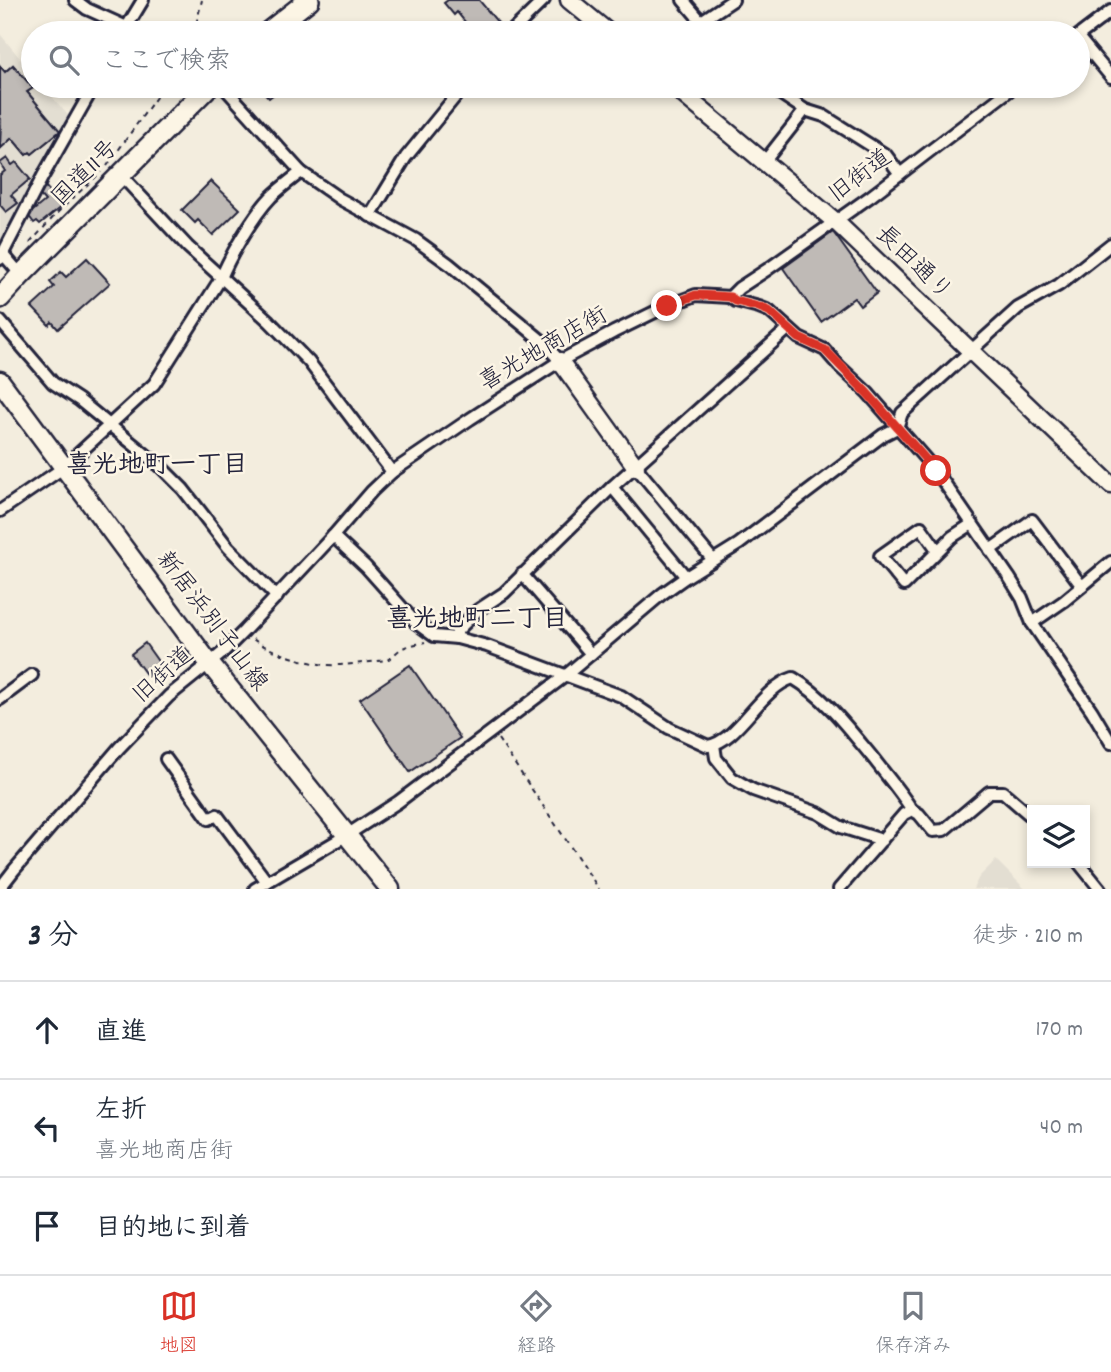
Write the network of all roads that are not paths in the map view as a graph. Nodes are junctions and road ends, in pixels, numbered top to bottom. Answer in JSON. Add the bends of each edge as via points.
{"nodes":[{"id":1,"x":75,"y":0,"type":"edge"},
{"id":2,"x":143,"y":0,"type":"edge"},
{"id":3,"x":309,"y":0,"type":"edge"},
{"id":4,"x":544,"y":0,"type":"edge"},
{"id":5,"x":569,"y":0,"type":"edge"},
{"id":6,"x":684,"y":0,"type":"edge"},
{"id":7,"x":733,"y":0,"type":"edge"},
{"id":8,"x":1111,"y":12,"type":"edge"},
{"id":9,"x":108,"y":21,"type":"edge"},
{"id":10,"x":130,"y":21,"type":"edge"},
{"id":11,"x":282,"y":21,"type":"edge"},
{"id":12,"x":522,"y":21,"type":"edge"},
{"id":13,"x":594,"y":21,"type":"edge"},
{"id":14,"x":699,"y":21,"type":"edge"},
{"id":15,"x":702,"y":21,"type":"edge"},
{"id":16,"x":1090,"y":28,"type":"edge"},
{"id":17,"x":1090,"y":52,"type":"edge"},
{"id":18,"x":1111,"y":77,"type":"edge"},
{"id":19,"x":87,"y":98,"type":"edge"},
{"id":20,"x":197,"y":98,"type":"edge"},
{"id":21,"x":234,"y":98,"type":"edge"},
{"id":22,"x":454,"y":98,"type":"edge"},
{"id":23,"x":688,"y":98,"type":"edge"},
{"id":24,"x":787,"y":98,"type":"edge"},
{"id":25,"x":999,"y":98,"type":"edge"},
{"id":26,"x":805,"y":110,"type":"junction"},
{"id":27,"x":765,"y":161,"type":"junction"},
{"id":28,"x":301,"y":172,"type":"junction"},
{"id":29,"x":120,"y":174,"type":"junction"},
{"id":30,"x":900,"y":174,"type":"junction"},
{"id":31,"x":370,"y":216,"type":"junction"},
{"id":32,"x":836,"y":222,"type":"junction"},
{"id":33,"x":1111,"y":244,"type":"edge"},
{"id":34,"x":1,"y":256,"type":"edge"},
{"id":35,"x":221,"y":278,"type":"junction"},
{"id":36,"x":7,"y":288,"type":"edge"},
{"id":37,"x":730,"y":297,"type":"junction"},
{"id":38,"x":0,"y":321,"type":"edge"},
{"id":39,"x":788,"y":329,"type":"junction"},
{"id":40,"x":971,"y":352,"type":"junction"},
{"id":41,"x":560,"y":361,"type":"junction"},
{"id":42,"x":0,"y":380,"type":"edge"},
{"id":43,"x":110,"y":426,"type":"junction"},
{"id":44,"x":897,"y":428,"type":"junction"},
{"id":45,"x":636,"y":467,"type":"junction"},
{"id":46,"x":63,"y":468,"type":"junction"},
{"id":47,"x":392,"y":472,"type":"junction"},
{"id":48,"x":1111,"y":485,"type":"edge"},
{"id":49,"x":612,"y":487,"type":"junction"},
{"id":50,"x":0,"y":511,"type":"edge"},
{"id":51,"x":972,"y":524,"type":"junction"},
{"id":52,"x":333,"y":536,"type":"junction"},
{"id":53,"x":990,"y":550,"type":"junction"},
{"id":54,"x":939,"y":551,"type":"junction"},
{"id":55,"x":713,"y":560,"type":"junction"},
{"id":56,"x":1111,"y":562,"type":"edge"},
{"id":57,"x":522,"y":574,"type":"junction"},
{"id":58,"x":686,"y":577,"type":"junction"},
{"id":59,"x":1081,"y":585,"type":"junction"},
{"id":60,"x":278,"y":597,"type":"junction"},
{"id":61,"x":1032,"y":623,"type":"junction"},
{"id":62,"x":457,"y":639,"type":"junction"},
{"id":63,"x":591,"y":654,"type":"junction"},
{"id":64,"x":209,"y":663,"type":"junction"},
{"id":65,"x":32,"y":675,"type":"dead end"},
{"id":66,"x":565,"y":676,"type":"junction"},
{"id":67,"x":0,"y":699,"type":"edge"},
{"id":68,"x":1111,"y":743,"type":"edge"},
{"id":69,"x":715,"y":745,"type":"junction"},
{"id":70,"x":166,"y":759,"type":"dead end"},
{"id":71,"x":912,"y":810,"type":"junction"},
{"id":72,"x":1027,"y":813,"type":"edge"},
{"id":73,"x":347,"y":835,"type":"junction"},
{"id":74,"x":882,"y":840,"type":"junction"},
{"id":75,"x":1083,"y":868,"type":"edge"},
{"id":76,"x":267,"y":882,"type":"junction"},
{"id":77,"x":0,"y":888,"type":"edge"},
{"id":78,"x":256,"y":889,"type":"edge"},
{"id":79,"x":390,"y":889,"type":"edge"},
{"id":80,"x":839,"y":889,"type":"edge"},
{"id":81,"x":1100,"y":889,"type":"edge"}],
"edges":[{"from":1,"to":9,"type":"street"},
{"from":2,"to":10,"type":"street"},
{"from":3,"to":11,"type":"highway"},
{"from":4,"to":12,"type":"street"},
{"from":5,"to":13,"type":"street"},
{"from":6,"to":14,"type":"street"},
{"from":7,"to":15,"type":"street"},
{"from":8,"to":16,"type":"street"},
{"from":17,"to":18,"type":"street"},
{"from":19,"to":34,"type":"street"},
{"from":20,"to":29,"type":"highway","name":"国道11号"},
{"from":21,"to":28,"type":"street"},
{"from":22,"to":31,"type":"street","via":[[406,157]]},
{"from":23,"to":27,"type":"street","name":"長田通り"},
{"from":24,"to":26,"type":"street"},
{"from":25,"to":30,"type":"street","name":"旧街道"},
{"from":26,"to":27,"type":"street"},
{"from":26,"to":30,"type":"street","via":[[824,116],[886,155]]},
{"from":27,"to":32,"type":"street","name":"長田通り"},
{"from":28,"to":31,"type":"street"},
{"from":28,"to":35,"type":"street","via":[[270,198]]},
{"from":29,"to":35,"type":"street"},
{"from":29,"to":36,"type":"highway","name":"国道11号"},
{"from":30,"to":32,"type":"street","name":"旧街道"},
{"from":31,"to":41,"type":"street","via":[[449,264]]},
{"from":32,"to":37,"type":"street","name":"旧街道"},
{"from":32,"to":40,"type":"street","name":"長田通り"},
{"from":33,"to":40,"type":"street","via":[[1059,285],[1018,308]]},
{"from":34,"to":36,"type":"street"},
{"from":35,"to":43,"type":"street","via":[[154,384]]},
{"from":35,"to":47,"type":"street","via":[[309,362]]},
{"from":37,"to":39,"type":"street","name":"喜光地商店街","via":[[769,311]]},
{"from":37,"to":41,"type":"street","name":"喜光地商店街","via":[[696,295]]},
{"from":38,"to":43,"type":"street","via":[[53,383]]},
{"from":39,"to":44,"type":"street","name":"喜光地商店街","via":[[825,350]]},
{"from":39,"to":45,"type":"street"},
{"from":40,"to":44,"type":"street","via":[[902,414]]},
{"from":40,"to":48,"type":"street","name":"長田通り"},
{"from":41,"to":45,"type":"street"},
{"from":41,"to":47,"type":"street","name":"喜光地商店街"},
{"from":42,"to":46,"type":"main road","name":"新居浜別子山線"},
{"from":43,"to":46,"type":"street"},
{"from":43,"to":60,"type":"street","via":[[176,482],[228,547]]},
{"from":44,"to":51,"type":"street","name":"喜光地商店街","via":[[936,471]]},
{"from":44,"to":55,"type":"street"},
{"from":45,"to":49,"type":"street"},
{"from":45,"to":55,"type":"street"},
{"from":46,"to":50,"type":"street"},
{"from":46,"to":64,"type":"main road","name":"新居浜別子山線"},
{"from":47,"to":52,"type":"street","name":"旧街道"},
{"from":49,"to":57,"type":"street"},
{"from":49,"to":58,"type":"street"},
{"from":51,"to":53,"type":"street","name":"喜光地商店街"},
{"from":51,"to":54,"type":"street"},
{"from":52,"to":60,"type":"street","name":"旧街道"},
{"from":52,"to":62,"type":"street","via":[[415,622],[434,636]]},
{"from":53,"to":59,"type":"street","via":[[1032,520]]},
{"from":53,"to":61,"type":"street","name":"喜光地商店街","via":[[1022,598]]},
{"from":54,"to":54,"type":"street","via":[[904,585],[880,556],[921,527]]},
{"from":55,"to":58,"type":"street"},
{"from":56,"to":59,"type":"street"},
{"from":57,"to":62,"type":"street","via":[[457,631]]},
{"from":57,"to":63,"type":"street"},
{"from":58,"to":63,"type":"street"},
{"from":59,"to":61,"type":"street"},
{"from":60,"to":64,"type":"street","name":"旧街道"},
{"from":61,"to":68,"type":"street","name":"喜光地商店街"},
{"from":62,"to":66,"type":"street"},
{"from":63,"to":66,"type":"street"},
{"from":64,"to":73,"type":"main road","name":"新居浜別子山線"},
{"from":64,"to":77,"type":"street","name":"旧街道","via":[[119,748]]},
{"from":65,"to":67,"type":"street"},
{"from":66,"to":69,"type":"street","via":[[621,696],[669,728]]},
{"from":66,"to":73,"type":"street"},
{"from":69,"to":71,"type":"street","via":[[762,699],[793,678],[826,703]]},
{"from":69,"to":74,"type":"street","via":[[716,758],[732,778],[753,790]]},
{"from":70,"to":76,"type":"street","via":[[209,819],[218,814]]},
{"from":71,"to":72,"type":"street","via":[[933,831],[944,830],[989,792],[1003,792]]},
{"from":71,"to":74,"type":"street"},
{"from":73,"to":76,"type":"street"},
{"from":73,"to":79,"type":"main road","name":"新居浜別子山線"},
{"from":74,"to":80,"type":"street"},
{"from":75,"to":81,"type":"street"},
{"from":76,"to":78,"type":"street"}]}
